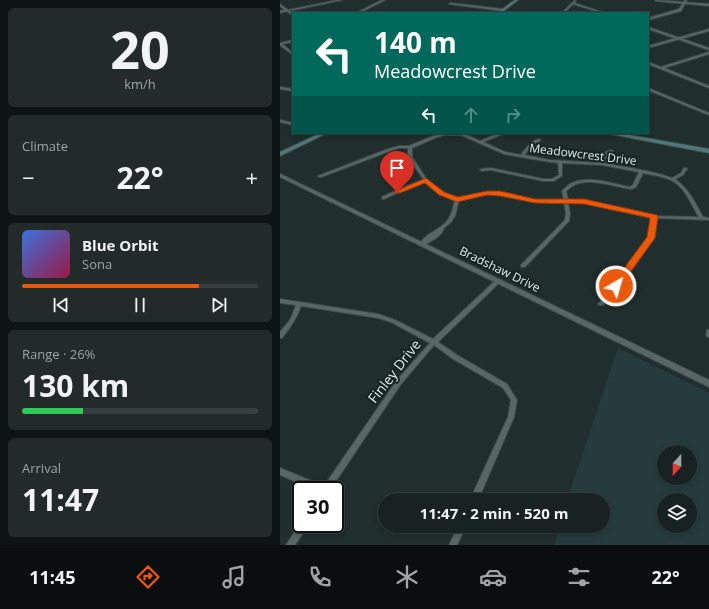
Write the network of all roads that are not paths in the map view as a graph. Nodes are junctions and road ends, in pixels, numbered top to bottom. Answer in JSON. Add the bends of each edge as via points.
{"nodes":[{"id":1,"x":341,"y":0,"type":"edge"},
{"id":2,"x":384,"y":0,"type":"edge"},
{"id":3,"x":516,"y":0,"type":"edge"},
{"id":4,"x":576,"y":0,"type":"edge"},
{"id":5,"x":656,"y":0,"type":"edge"},
{"id":6,"x":685,"y":1,"type":"edge"},
{"id":7,"x":573,"y":3,"type":"junction"},
{"id":8,"x":450,"y":4,"type":"dead end"},
{"id":9,"x":280,"y":5,"type":"edge"},
{"id":10,"x":709,"y":5,"type":"edge"},
{"id":11,"x":287,"y":10,"type":"junction"},
{"id":12,"x":503,"y":10,"type":"junction"},
{"id":13,"x":280,"y":12,"type":"edge"},
{"id":14,"x":359,"y":12,"type":"edge"},
{"id":15,"x":500,"y":12,"type":"edge"},
{"id":16,"x":563,"y":12,"type":"edge"},
{"id":17,"x":601,"y":12,"type":"edge"},
{"id":18,"x":292,"y":14,"type":"edge"},
{"id":19,"x":649,"y":18,"type":"edge"},
{"id":20,"x":649,"y":28,"type":"edge"},
{"id":21,"x":709,"y":30,"type":"edge"},
{"id":22,"x":678,"y":38,"type":"junction"},
{"id":23,"x":292,"y":41,"type":"edge"},
{"id":24,"x":280,"y":44,"type":"edge"},
{"id":25,"x":649,"y":47,"type":"edge"},
{"id":26,"x":282,"y":48,"type":"edge"},
{"id":27,"x":709,"y":49,"type":"edge"},
{"id":28,"x":292,"y":53,"type":"edge"},
{"id":29,"x":709,"y":53,"type":"edge"},
{"id":30,"x":649,"y":63,"type":"edge"},
{"id":31,"x":662,"y":68,"type":"junction"},
{"id":32,"x":709,"y":82,"type":"edge"},
{"id":33,"x":702,"y":84,"type":"junction"},
{"id":34,"x":709,"y":87,"type":"edge"},
{"id":35,"x":280,"y":88,"type":"edge"},
{"id":36,"x":649,"y":89,"type":"edge"},
{"id":37,"x":292,"y":90,"type":"edge"},
{"id":38,"x":709,"y":114,"type":"edge"},
{"id":39,"x":280,"y":121,"type":"edge"},
{"id":40,"x":292,"y":124,"type":"edge"},
{"id":41,"x":323,"y":134,"type":"edge"},
{"id":42,"x":444,"y":134,"type":"edge"},
{"id":43,"x":465,"y":134,"type":"edge"},
{"id":44,"x":495,"y":134,"type":"edge"},
{"id":45,"x":626,"y":134,"type":"edge"},
{"id":46,"x":539,"y":140,"type":"dead end"},
{"id":47,"x":480,"y":142,"type":"junction"},
{"id":48,"x":410,"y":147,"type":"junction"},
{"id":49,"x":611,"y":151,"type":"dead end"},
{"id":50,"x":709,"y":151,"type":"edge"},
{"id":51,"x":280,"y":154,"type":"edge"},
{"id":52,"x":522,"y":156,"type":"junction"},
{"id":53,"x":560,"y":162,"type":"junction"},
{"id":54,"x":602,"y":164,"type":"junction"},
{"id":55,"x":685,"y":169,"type":"dead end"},
{"id":56,"x":482,"y":170,"type":"dead end"},
{"id":57,"x":642,"y":171,"type":"junction"},
{"id":58,"x":280,"y":175,"type":"edge"},
{"id":59,"x":320,"y":176,"type":"dead end"},
{"id":60,"x":672,"y":179,"type":"junction"},
{"id":61,"x":426,"y":181,"type":"junction"},
{"id":62,"x":384,"y":198,"type":"dead end"},
{"id":63,"x":457,"y":200,"type":"junction"},
{"id":64,"x":566,"y":201,"type":"junction"},
{"id":65,"x":654,"y":217,"type":"junction"},
{"id":66,"x":702,"y":218,"type":"junction"},
{"id":67,"x":709,"y":219,"type":"edge"},
{"id":68,"x":422,"y":244,"type":"junction"},
{"id":69,"x":523,"y":266,"type":"dead end"},
{"id":70,"x":498,"y":281,"type":"junction"},
{"id":71,"x":280,"y":301,"type":"edge"},
{"id":72,"x":299,"y":304,"type":"junction"},
{"id":73,"x":601,"y":304,"type":"dead end"},
{"id":74,"x":709,"y":332,"type":"edge"},
{"id":75,"x":709,"y":335,"type":"edge"},
{"id":76,"x":280,"y":336,"type":"edge"},
{"id":77,"x":434,"y":342,"type":"junction"},
{"id":78,"x":709,"y":384,"type":"edge"},
{"id":79,"x":280,"y":471,"type":"edge"},
{"id":80,"x":304,"y":481,"type":"edge"},
{"id":81,"x":331,"y":481,"type":"edge"},
{"id":82,"x":477,"y":493,"type":"edge"},
{"id":83,"x":298,"y":533,"type":"edge"},
{"id":84,"x":459,"y":533,"type":"edge"},
{"id":85,"x":290,"y":545,"type":"edge"},
{"id":86,"x":453,"y":545,"type":"edge"}],
"edges":[{"from":1,"to":11,"type":"street"},
{"from":2,"to":14,"type":"street"},
{"from":3,"to":12,"type":"main road"},
{"from":4,"to":7,"type":"street"},
{"from":5,"to":6,"type":"street"},
{"from":6,"to":10,"type":"street"},
{"from":6,"to":19,"type":"street","via":[[678,11]]},
{"from":7,"to":16,"type":"street"},
{"from":7,"to":17,"type":"street"},
{"from":8,"to":12,"type":"street"},
{"from":9,"to":11,"type":"street"},
{"from":11,"to":13,"type":"street"},
{"from":11,"to":18,"type":"street"},
{"from":12,"to":15,"type":"main road"},
{"from":20,"to":22,"type":"street"},
{"from":21,"to":22,"type":"street"},
{"from":22,"to":25,"type":"street"},
{"from":22,"to":27,"type":"street"},
{"from":23,"to":24,"type":"street"},
{"from":24,"to":26,"type":"street"},
{"from":26,"to":28,"type":"street"},
{"from":29,"to":31,"type":"street"},
{"from":30,"to":31,"type":"street"},
{"from":31,"to":33,"type":"street"},
{"from":32,"to":33,"type":"street"},
{"from":33,"to":34,"type":"street"},
{"from":35,"to":37,"type":"street"},
{"from":36,"to":38,"type":"street"},
{"from":39,"to":40,"type":"street"},
{"from":41,"to":51,"type":"main road"},
{"from":42,"to":48,"type":"street","name":"Meadowcrest Drive","via":[[420,141]]},
{"from":43,"to":47,"type":"street","name":"Meadowcrest Drive"},
{"from":44,"to":47,"type":"street"},
{"from":45,"to":50,"type":"main road"},
{"from":46,"to":52,"type":"street","via":[[532,142]]},
{"from":47,"to":52,"type":"street","name":"Meadowcrest Drive","via":[[504,153]]},
{"from":48,"to":59,"type":"street","name":"Meadowcrest Drive","via":[[389,150]]},
{"from":48,"to":61,"type":"street","via":[[410,157]]},
{"from":49,"to":54,"type":"street","via":[[605,154]]},
{"from":52,"to":53,"type":"street","name":"Meadowcrest Drive"},
{"from":53,"to":54,"type":"street","name":"Meadowcrest Drive"},
{"from":53,"to":56,"type":"street","via":[[561,175],[553,180],[491,169]]},
{"from":54,"to":57,"type":"street","name":"Meadowcrest Drive"},
{"from":55,"to":60,"type":"street","via":[[682,174]]},
{"from":57,"to":60,"type":"street","name":"Meadowcrest Drive"},
{"from":57,"to":64,"type":"street","via":[[635,186],[631,188],[590,180],[578,181],[564,191]]},
{"from":58,"to":68,"type":"street","name":"Bradshaw Drive"},
{"from":60,"to":66,"type":"street","name":"Meadowcrest Drive","via":[[685,190]]},
{"from":61,"to":62,"type":"street"},
{"from":61,"to":63,"type":"street"},
{"from":63,"to":64,"type":"street","via":[[487,193],[535,201]]},
{"from":63,"to":68,"type":"street","via":[[450,222],[437,235]]},
{"from":64,"to":65,"type":"street","via":[[604,205]]},
{"from":64,"to":69,"type":"street","via":[[567,220]]},
{"from":65,"to":66,"type":"street"},
{"from":65,"to":73,"type":"street","via":[[648,243]]},
{"from":66,"to":67,"type":"street"},
{"from":68,"to":70,"type":"street","name":"Bradshaw Drive"},
{"from":70,"to":77,"type":"street","name":"Finley Drive"},
{"from":70,"to":78,"type":"street","name":"Bradshaw Drive"},
{"from":71,"to":72,"type":"street"},
{"from":72,"to":76,"type":"street","via":[[297,313]]},
{"from":72,"to":77,"type":"street","via":[[386,318]]},
{"from":74,"to":75,"type":"street"},
{"from":77,"to":81,"type":"street","name":"Finley Drive","via":[[399,382]]},
{"from":77,"to":82,"type":"street","via":[[505,386],[514,400],[511,417]]},
{"from":79,"to":80,"type":"street"},
{"from":83,"to":85,"type":"street"},
{"from":84,"to":86,"type":"street"}]}
